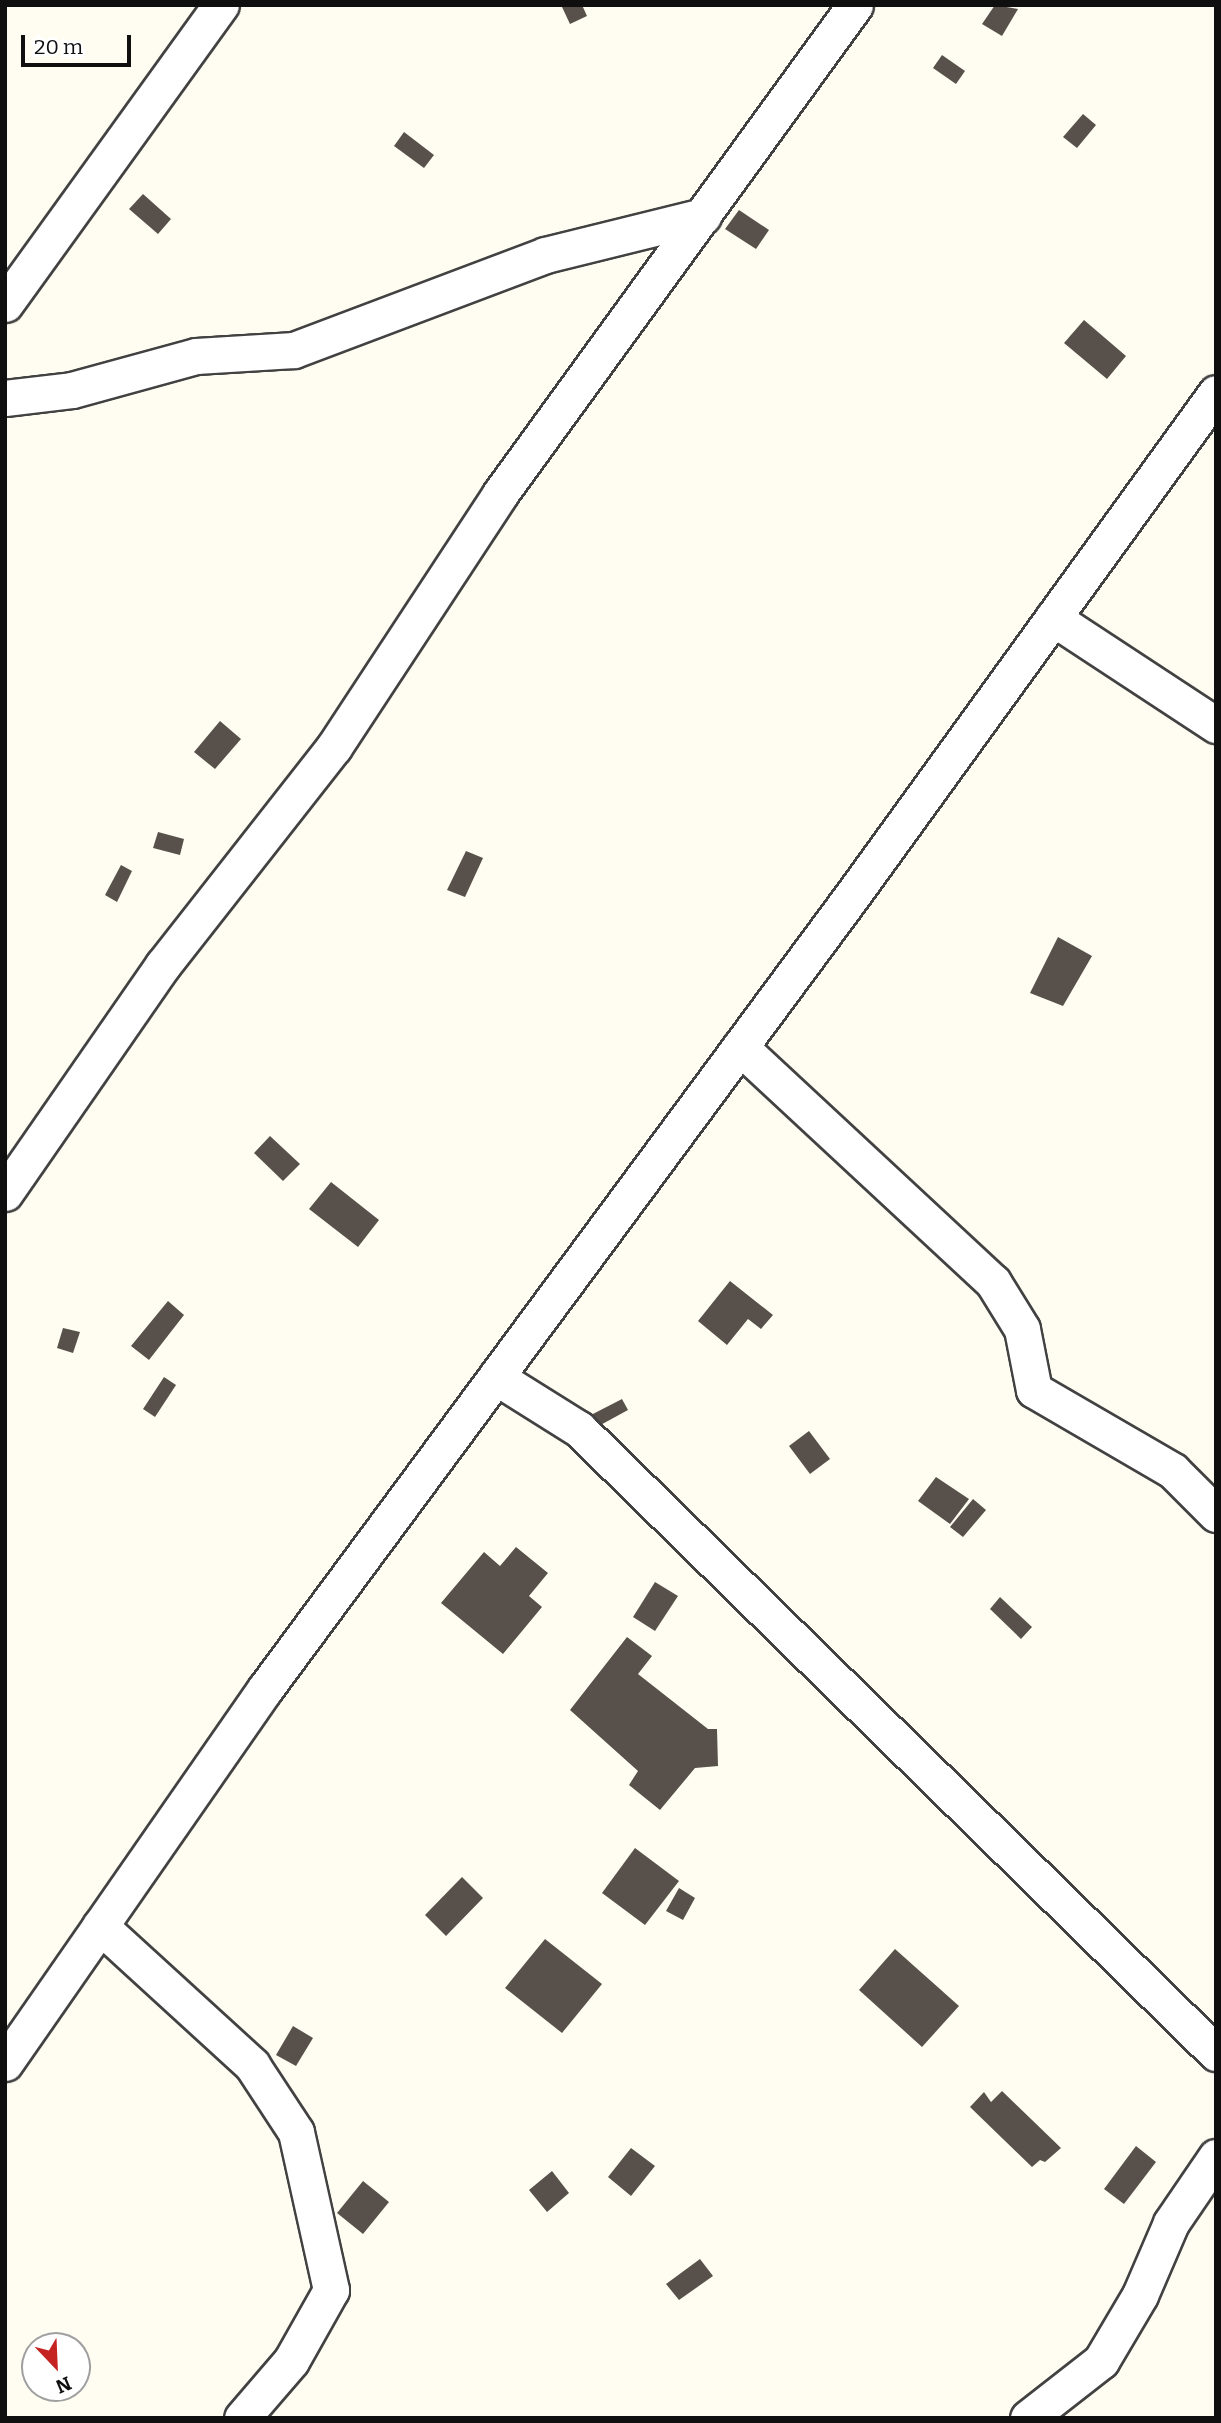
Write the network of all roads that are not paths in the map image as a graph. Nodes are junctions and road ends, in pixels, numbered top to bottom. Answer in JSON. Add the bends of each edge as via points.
{"nodes":[{"id":1,"x":221,"y":5,"type":"edge"},
{"id":2,"x":855,"y":5,"type":"edge"},
{"id":3,"x":703,"y":216,"type":"junction"},
{"id":4,"x":5,"y":304,"type":"edge"},
{"id":5,"x":1216,"y":393,"type":"edge"},
{"id":6,"x":5,"y":398,"type":"edge"},
{"id":7,"x":1053,"y":618,"type":"junction"},
{"id":8,"x":1216,"y":725,"type":"edge"},
{"id":9,"x":740,"y":1047,"type":"junction"},
{"id":10,"x":5,"y":1193,"type":"edge"},
{"id":11,"x":496,"y":1377,"type":"junction"},
{"id":12,"x":1216,"y":1514,"type":"edge"},
{"id":13,"x":100,"y":1926,"type":"junction"},
{"id":14,"x":1216,"y":2053,"type":"edge"},
{"id":15,"x":5,"y":2063,"type":"edge"},
{"id":16,"x":1216,"y":2157,"type":"edge"},
{"id":17,"x":242,"y":2418,"type":"edge"},
{"id":18,"x":1028,"y":2418,"type":"edge"}],
"edges":[{"from":1,"to":4,"type":"street"},
{"from":2,"to":3,"type":"street"},
{"from":3,"to":6,"type":"street","via":[[545,255],[294,350],[195,356],[72,390]]},
{"from":3,"to":10,"type":"street","via":[[500,495],[334,747],[163,965]]},
{"from":5,"to":7,"type":"street"},
{"from":7,"to":8,"type":"street"},
{"from":7,"to":9,"type":"street"},
{"from":9,"to":11,"type":"street"},
{"from":9,"to":12,"type":"street","via":[[993,1282],[1022,1329],[1034,1390],[1173,1471]]},
{"from":11,"to":13,"type":"street","via":[[265,1689]]},
{"from":11,"to":14,"type":"street","via":[[579,1429]]},
{"from":13,"to":15,"type":"street"},
{"from":13,"to":17,"type":"street","via":[[252,2065],[296,2132],[331,2290],[291,2361]]},
{"from":16,"to":18,"type":"street","via":[[1171,2223],[1140,2295],[1101,2361]]}]}
